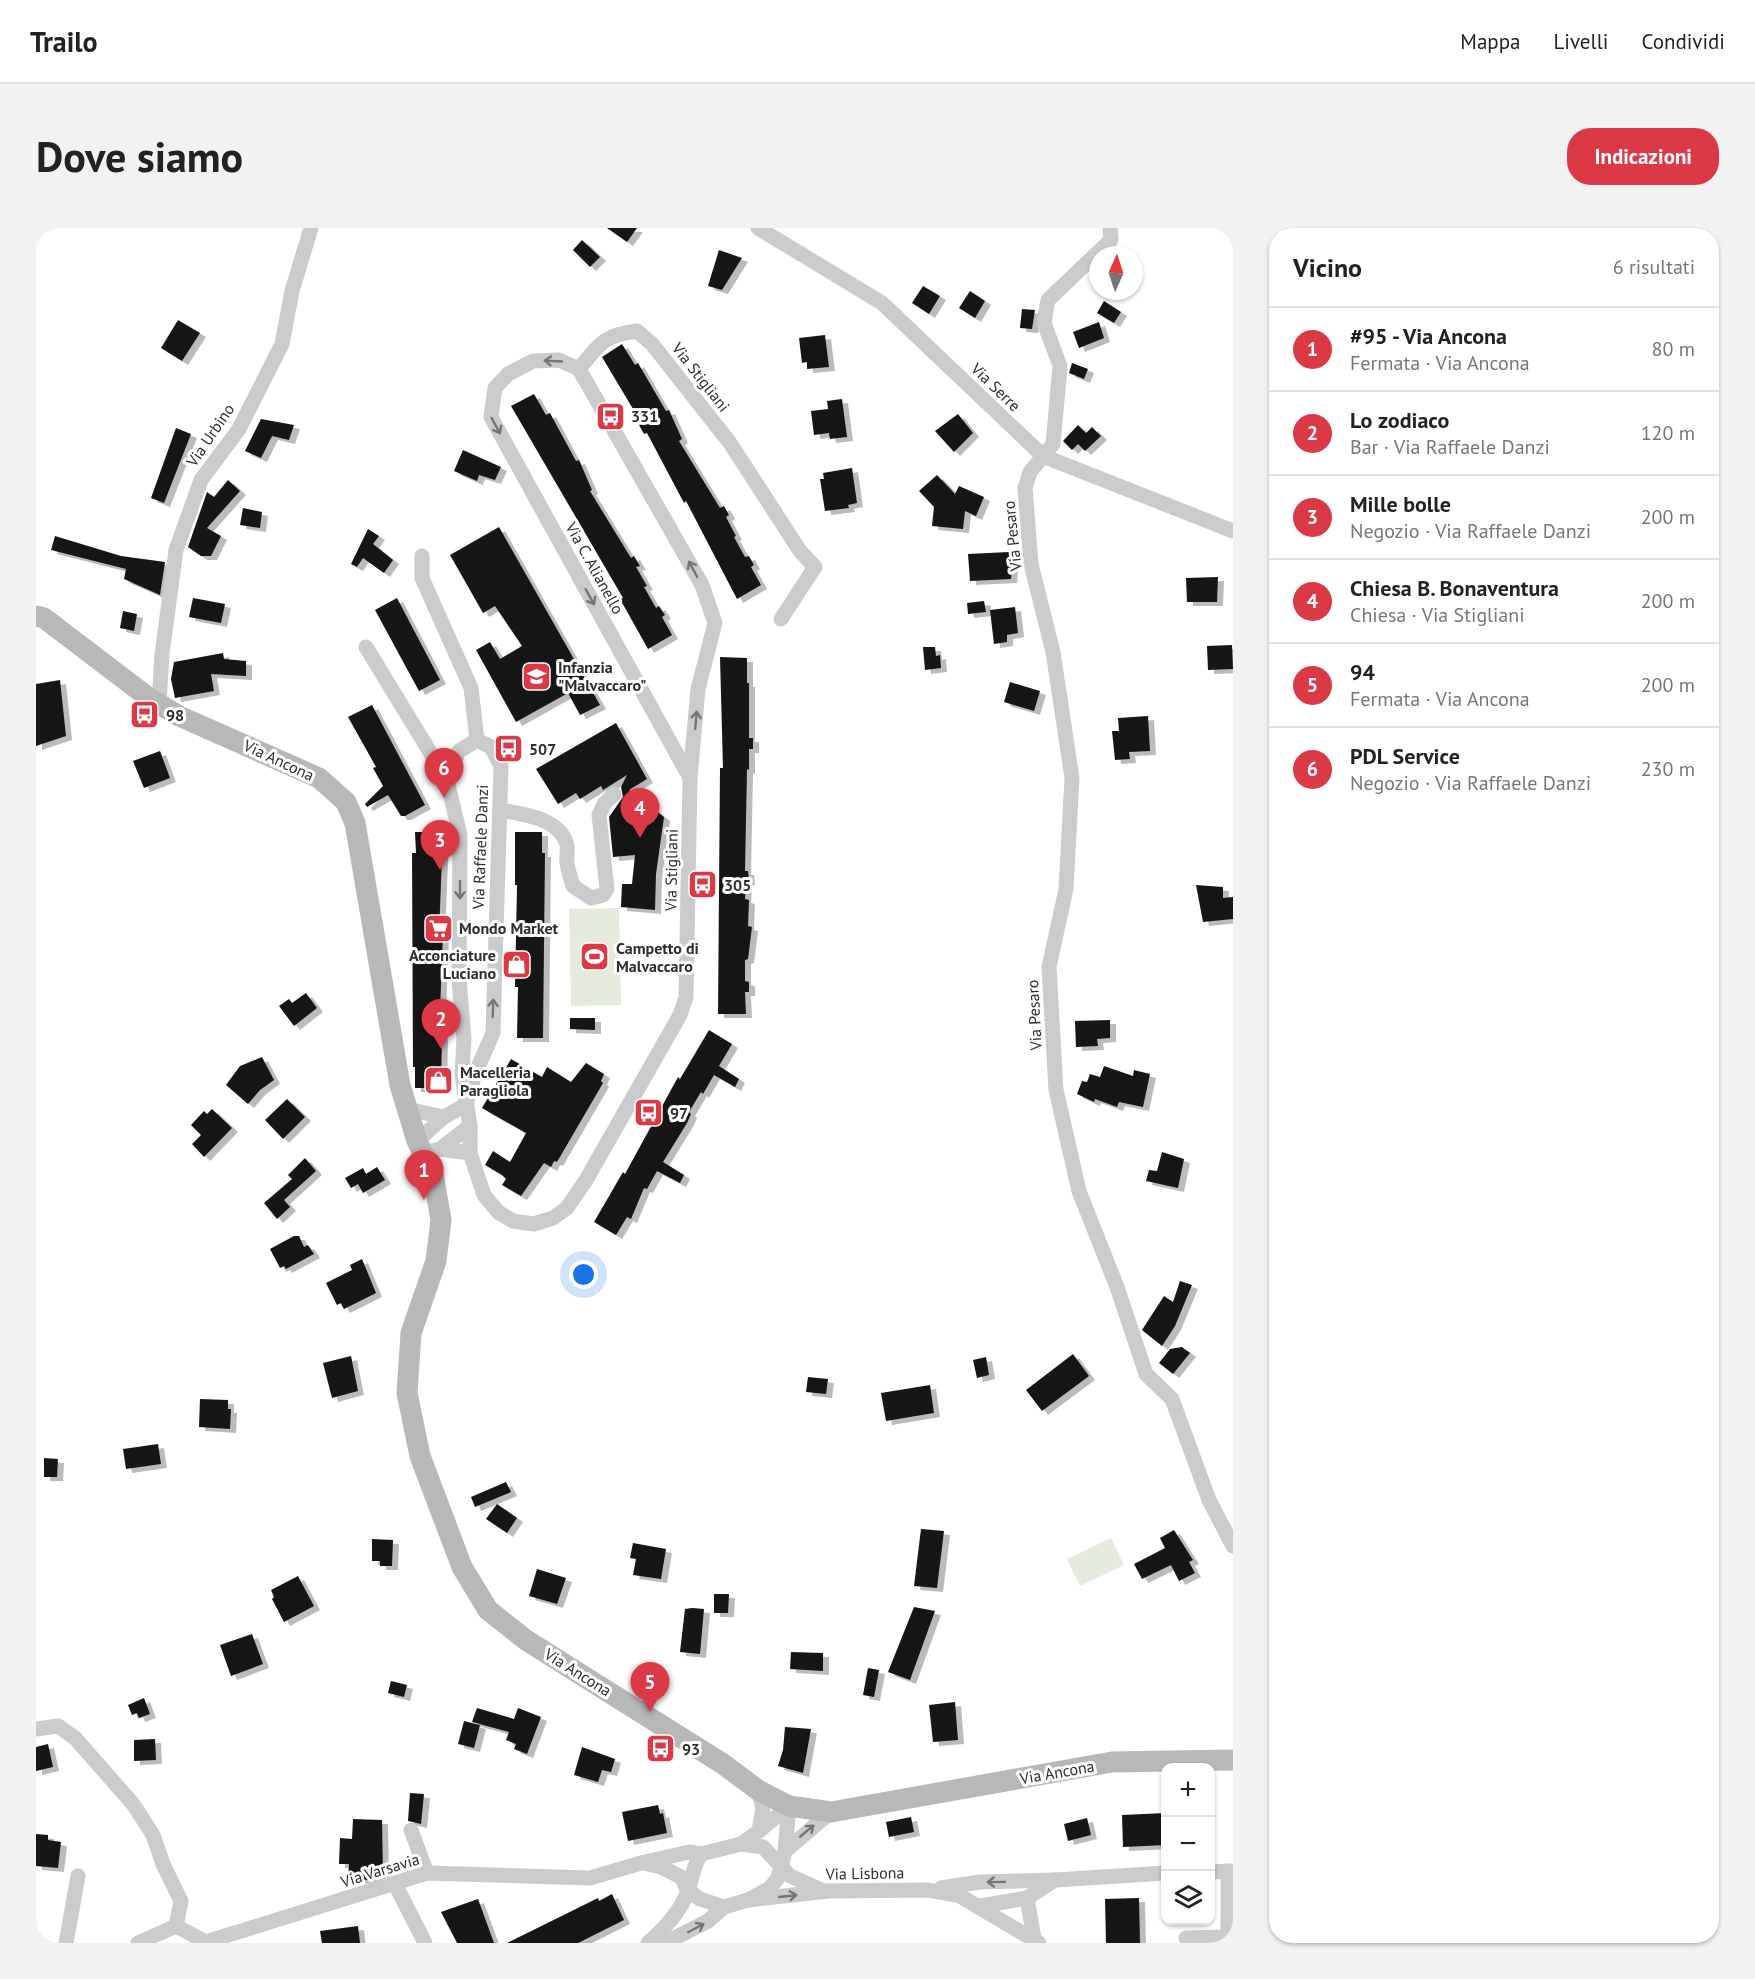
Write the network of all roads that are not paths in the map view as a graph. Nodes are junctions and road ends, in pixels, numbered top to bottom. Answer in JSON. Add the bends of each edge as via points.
{"nodes":[{"id":1,"x":311,"y":228,"type":"edge"},
{"id":2,"x":758,"y":228,"type":"edge"},
{"id":3,"x":1110,"y":228,"type":"edge"},
{"id":4,"x":579,"y":369,"type":"junction"},
{"id":5,"x":1043,"y":456,"type":"junction"},
{"id":6,"x":1233,"y":531,"type":"edge"},
{"id":7,"x":422,"y":556,"type":"dead end"},
{"id":8,"x":36,"y":616,"type":"edge"},
{"id":9,"x":781,"y":619,"type":"dead end"},
{"id":10,"x":366,"y":647,"type":"dead end"},
{"id":11,"x":159,"y":704,"type":"junction"},
{"id":12,"x":477,"y":740,"type":"junction"},
{"id":13,"x":690,"y":778,"type":"junction"},
{"id":14,"x":447,"y":780,"type":"junction"},
{"id":15,"x":614,"y":794,"type":"dead end"},
{"id":16,"x":500,"y":810,"type":"junction"},
{"id":17,"x":464,"y":1038,"type":"junction"},
{"id":18,"x":490,"y":1042,"type":"junction"},
{"id":19,"x":467,"y":1104,"type":"junction"},
{"id":20,"x":408,"y":1109,"type":"junction"},
{"id":21,"x":444,"y":1117,"type":"junction"},
{"id":22,"x":470,"y":1126,"type":"junction"},
{"id":23,"x":427,"y":1147,"type":"junction"},
{"id":24,"x":470,"y":1153,"type":"junction"},
{"id":25,"x":1233,"y":1546,"type":"edge"},
{"id":26,"x":36,"y":1729,"type":"edge"},
{"id":27,"x":1233,"y":1761,"type":"edge"},
{"id":28,"x":758,"y":1790,"type":"junction"},
{"id":29,"x":789,"y":1806,"type":"junction"},
{"id":30,"x":831,"y":1812,"type":"junction"},
{"id":31,"x":411,"y":1830,"type":"dead end"},
{"id":32,"x":759,"y":1831,"type":"junction"},
{"id":33,"x":741,"y":1844,"type":"junction"},
{"id":34,"x":701,"y":1854,"type":"junction"},
{"id":35,"x":783,"y":1858,"type":"junction"},
{"id":36,"x":641,"y":1863,"type":"junction"},
{"id":37,"x":1230,"y":1871,"type":"edge"},
{"id":38,"x":1215,"y":1872,"type":"edge"},
{"id":39,"x":427,"y":1873,"type":"junction"},
{"id":40,"x":1161,"y":1873,"type":"edge"},
{"id":41,"x":78,"y":1876,"type":"dead end"},
{"id":42,"x":1055,"y":1880,"type":"junction"},
{"id":43,"x":395,"y":1884,"type":"junction"},
{"id":44,"x":928,"y":1890,"type":"junction"},
{"id":45,"x":688,"y":1891,"type":"junction"},
{"id":46,"x":828,"y":1891,"type":"junction"},
{"id":47,"x":1027,"y":1898,"type":"junction"},
{"id":48,"x":748,"y":1900,"type":"junction"},
{"id":49,"x":980,"y":1906,"type":"junction"},
{"id":50,"x":724,"y":1907,"type":"junction"},
{"id":51,"x":176,"y":1926,"type":"junction"},
{"id":52,"x":1186,"y":1938,"type":"dead end"},
{"id":53,"x":1036,"y":1940,"type":"edge"},
{"id":54,"x":206,"y":1942,"type":"edge"},
{"id":55,"x":66,"y":1943,"type":"edge"},
{"id":56,"x":138,"y":1943,"type":"edge"},
{"id":57,"x":425,"y":1943,"type":"edge"},
{"id":58,"x":648,"y":1943,"type":"edge"},
{"id":59,"x":665,"y":1943,"type":"edge"}],
"edges":[{"from":1,"to":11,"type":"street","name":"Via Urbino","via":[[292,291],[282,344],[239,429],[201,480],[176,550]]},
{"from":2,"to":5,"type":"street","name":"Via Serre","via":[[882,303]]},
{"from":3,"to":5,"type":"street","name":"Via Pesaro","via":[[1111,240],[1055,292],[1044,312],[1060,375],[1053,444]]},
{"from":4,"to":9,"type":"street","name":"Via Stigliani","via":[[614,334],[637,331],[652,344],[730,444],[800,551],[815,567]]},
{"from":13,"to":4,"type":"street","name":"Via Stigliani","one_way":true,"via":[[698,689],[715,623],[697,575]]},
{"from":4,"to":13,"type":"street","name":"Via C. Alianello","one_way":true,"via":[[559,360],[533,361],[508,374],[495,388],[491,417]]},
{"from":5,"to":6,"type":"street","name":"Via Serre"},
{"from":5,"to":25,"type":"street","name":"Via Pesaro","via":[[1030,472],[1025,488],[1031,564],[1053,652],[1072,778],[1066,890],[1049,968],[1056,1090],[1078,1191],[1117,1287],[1146,1374],[1172,1399],[1209,1500]]},
{"from":7,"to":12,"type":"street","via":[[422,579],[471,688]]},
{"from":8,"to":11,"type":"street","name":"Via Ancona","via":[[44,618]]},
{"from":10,"to":14,"type":"street","name":"Via Raffaele Danzi"},
{"from":11,"to":20,"type":"street","name":"Via Ancona","via":[[319,778],[346,802],[355,823],[400,1085]]},
{"from":12,"to":14,"type":"street","via":[[459,751]]},
{"from":12,"to":16,"type":"street","name":"Via Raffaele Danzi","via":[[491,747],[501,766]]},
{"from":13,"to":24,"type":"street","name":"Via Stigliani","via":[[686,997],[680,1015],[586,1180],[567,1208],[553,1218],[534,1224],[513,1221],[498,1212],[483,1195]]},
{"from":14,"to":17,"type":"street","name":"Via Raffaele Danzi","one_way":true,"via":[[460,835],[459,980]]},
{"from":15,"to":16,"type":"street","via":[[599,815],[607,889],[603,895],[591,898],[573,886],[567,846],[553,824]]},
{"from":18,"to":16,"type":"street","name":"Via Raffaele Danzi","one_way":true},
{"from":17,"to":18,"type":"street"},
{"from":17,"to":19,"type":"street","name":"Via Raffaele Danzi","via":[[462,1075]]},
{"from":18,"to":19,"type":"street","name":"Via Raffaele Danzi"},
{"from":19,"to":21,"type":"street"},
{"from":19,"to":22,"type":"street","name":"Via Stigliani"},
{"from":20,"to":21,"type":"street"},
{"from":20,"to":23,"type":"street","name":"Via Ancona"},
{"from":21,"to":23,"type":"street"},
{"from":22,"to":23,"type":"street"},
{"from":22,"to":24,"type":"street","name":"Via Stigliani"},
{"from":23,"to":24,"type":"street"},
{"from":23,"to":28,"type":"street","name":"Via Ancona","via":[[439,1199],[440,1241],[411,1333],[408,1393],[420,1456],[474,1591],[488,1610],[526,1640]]},
{"from":26,"to":51,"type":"street","via":[[58,1726],[75,1738],[133,1804],[153,1835],[181,1901]]},
{"from":27,"to":30,"type":"street","name":"Via Ancona","via":[[1112,1762]]},
{"from":28,"to":29,"type":"street","name":"Via Ancona"},
{"from":28,"to":32,"type":"street","via":[[763,1808]]},
{"from":29,"to":30,"type":"street","name":"Via Ancona"},
{"from":29,"to":32,"type":"street"},
{"from":29,"to":35,"type":"street"},
{"from":35,"to":30,"type":"street","one_way":true},
{"from":31,"to":39,"type":"street"},
{"from":32,"to":33,"type":"street"},
{"from":33,"to":34,"type":"street"},
{"from":33,"to":35,"type":"street","via":[[763,1847]]},
{"from":34,"to":36,"type":"street","name":"Via Varsavia","via":[[689,1852]]},
{"from":34,"to":45,"type":"street","via":[[692,1868]]},
{"from":35,"to":46,"type":"street","via":[[790,1876]]},
{"from":35,"to":48,"type":"street","via":[[778,1878],[770,1888]]},
{"from":36,"to":39,"type":"street","name":"Via Varsavia","via":[[590,1878]]},
{"from":36,"to":45,"type":"street","via":[[681,1877]]},
{"from":37,"to":38,"type":"street"},
{"from":37,"to":52,"type":"street","via":[[1225,1937]]},
{"from":39,"to":43,"type":"street","name":"Via Varsavia"},
{"from":40,"to":42,"type":"street"},
{"from":41,"to":55,"type":"street"},
{"from":42,"to":44,"type":"street","one_way":true,"via":[[980,1882]]},
{"from":42,"to":47,"type":"street"},
{"from":43,"to":54,"type":"street","name":"Via Varsavia"},
{"from":43,"to":57,"type":"street"},
{"from":44,"to":46,"type":"street","name":"Via Lisbona"},
{"from":44,"to":49,"type":"street","name":"Via Lisbona","via":[[960,1896]]},
{"from":45,"to":50,"type":"street"},
{"from":45,"to":58,"type":"street","via":[[674,1915]]},
{"from":48,"to":46,"type":"street","name":"Via Lisbona","one_way":true},
{"from":47,"to":49,"type":"street"},
{"from":47,"to":53,"type":"street"},
{"from":48,"to":50,"type":"street"},
{"from":49,"to":53,"type":"street","name":"Via Lisbona"},
{"from":59,"to":50,"type":"street","one_way":true,"via":[[708,1921]]},
{"from":51,"to":54,"type":"street"},
{"from":51,"to":56,"type":"street"}]}
